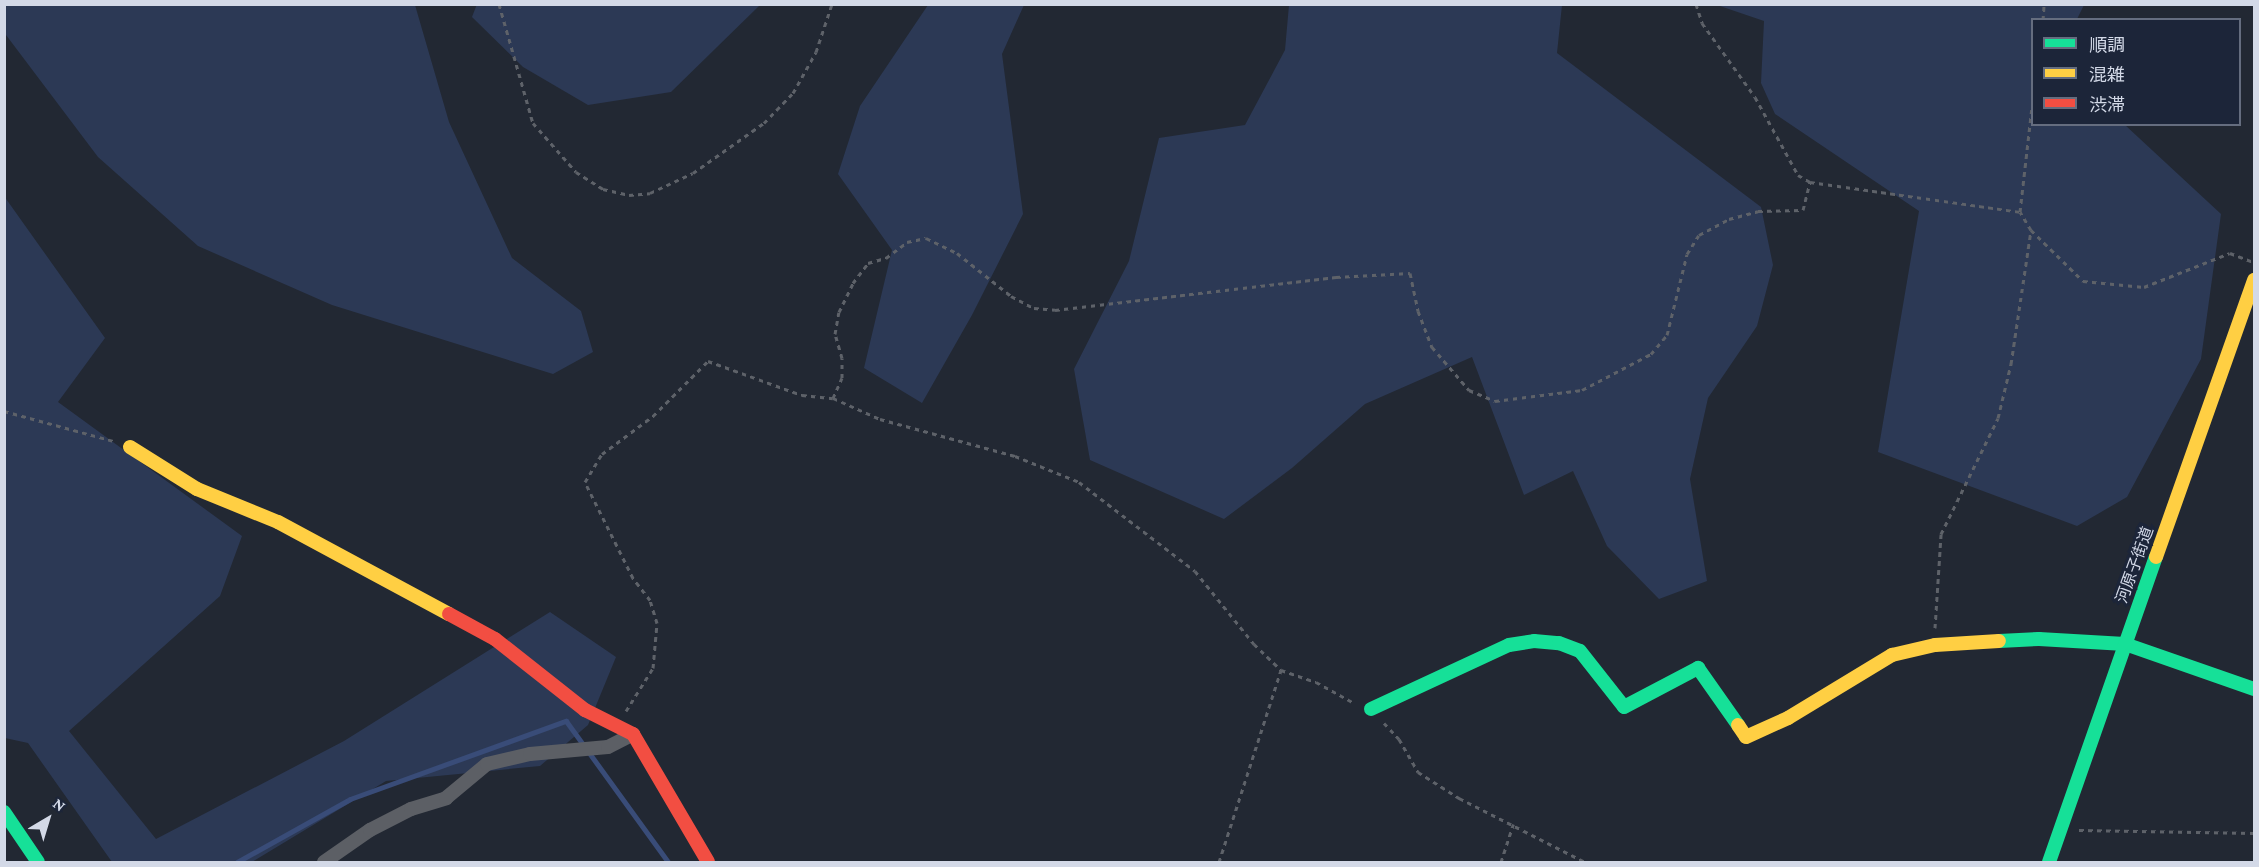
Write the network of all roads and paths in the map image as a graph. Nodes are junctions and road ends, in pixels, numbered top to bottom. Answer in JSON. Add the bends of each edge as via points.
{"nodes":[{"id":1,"x":499,"y":4,"type":"edge"},
{"id":2,"x":832,"y":4,"type":"edge"},
{"id":3,"x":1696,"y":4,"type":"edge"},
{"id":4,"x":2031,"y":114,"type":"edge"},
{"id":5,"x":1810,"y":182,"type":"junction"},
{"id":6,"x":2020,"y":212,"type":"junction"},
{"id":7,"x":2031,"y":230,"type":"junction"},
{"id":8,"x":2254,"y":263,"type":"edge"},
{"id":9,"x":2254,"y":280,"type":"edge"},
{"id":10,"x":833,"y":398,"type":"junction"},
{"id":11,"x":4,"y":411,"type":"edge"},
{"id":12,"x":130,"y":447,"type":"joint"},
{"id":13,"x":2125,"y":644,"type":"junction"},
{"id":14,"x":1935,"y":645,"type":"junction"},
{"id":15,"x":1281,"y":670,"type":"junction"},
{"id":16,"x":2254,"y":688,"type":"edge"},
{"id":17,"x":1371,"y":709,"type":"junction"},
{"id":18,"x":617,"y":724,"type":"junction"},
{"id":19,"x":633,"y":734,"type":"junction"},
{"id":20,"x":4,"y":812,"type":"edge"},
{"id":21,"x":1513,"y":824,"type":"junction"},
{"id":22,"x":2060,"y":831,"type":"junction"},
{"id":23,"x":2254,"y":833,"type":"edge"},
{"id":24,"x":38,"y":862,"type":"edge"},
{"id":25,"x":324,"y":862,"type":"edge"},
{"id":26,"x":708,"y":862,"type":"edge"},
{"id":27,"x":1219,"y":862,"type":"edge"},
{"id":28,"x":1501,"y":862,"type":"edge"},
{"id":29,"x":1585,"y":862,"type":"edge"},
{"id":30,"x":2049,"y":862,"type":"edge"}],
"edges":[{"from":1,"to":2,"type":"path","via":[[533,123],[576,172],[603,189],[628,195],[650,194],[693,173],[764,123],[793,93],[816,52]]},
{"from":3,"to":5,"type":"path","via":[[1702,23],[1755,97],[1798,175]]},
{"from":4,"to":6,"type":"path"},
{"from":5,"to":6,"type":"path"},
{"from":5,"to":10,"type":"path","via":[[1803,210],[1758,211],[1729,219],[1699,235],[1687,254],[1667,334],[1651,354],[1582,390],[1495,401],[1469,390],[1432,346],[1410,273],[1335,277],[1055,310],[1034,308],[1011,296],[957,253],[926,238],[907,242],[886,258],[868,263],[853,283],[839,312],[835,334],[842,357],[842,378]]},
{"from":6,"to":7,"type":"path"},
{"from":7,"to":8,"type":"path","via":[[2083,281],[2144,287],[2230,253]]},
{"from":7,"to":14,"type":"path","via":[[2011,364],[1998,418],[1941,534]]},
{"from":9,"to":13,"type":"street","name":"河原子街道"},
{"from":10,"to":15,"type":"path","via":[[880,419],[1005,453],[1079,482],[1195,571],[1254,644]]},
{"from":10,"to":18,"type":"path","via":[[802,395],[708,361],[653,416],[602,454],[585,482],[633,578],[650,600],[657,623],[653,668]]},
{"from":11,"to":12,"type":"path"},
{"from":12,"to":18,"type":"street","via":[[197,489],[279,522],[495,639],[585,710]]},
{"from":13,"to":14,"type":"street","via":[[2039,639]]},
{"from":13,"to":16,"type":"street"},
{"from":13,"to":22,"type":"street","name":"河原子街道"},
{"from":14,"to":17,"type":"street","via":[[1892,655],[1788,718],[1746,737],[1698,668],[1624,707],[1580,651],[1558,643],[1534,641],[1509,645]]},
{"from":15,"to":17,"type":"path"},
{"from":15,"to":27,"type":"path"},
{"from":17,"to":21,"type":"path","via":[[1399,739],[1418,772]]},
{"from":18,"to":19,"type":"street"},
{"from":19,"to":25,"type":"street","via":[[608,747],[530,754],[487,764],[446,798],[411,809],[370,830]]},
{"from":19,"to":26,"type":"street"},
{"from":20,"to":24,"type":"street"},
{"from":21,"to":28,"type":"path"},
{"from":21,"to":29,"type":"path"},
{"from":22,"to":23,"type":"path"},
{"from":22,"to":30,"type":"street","name":"河原子街道"}]}
